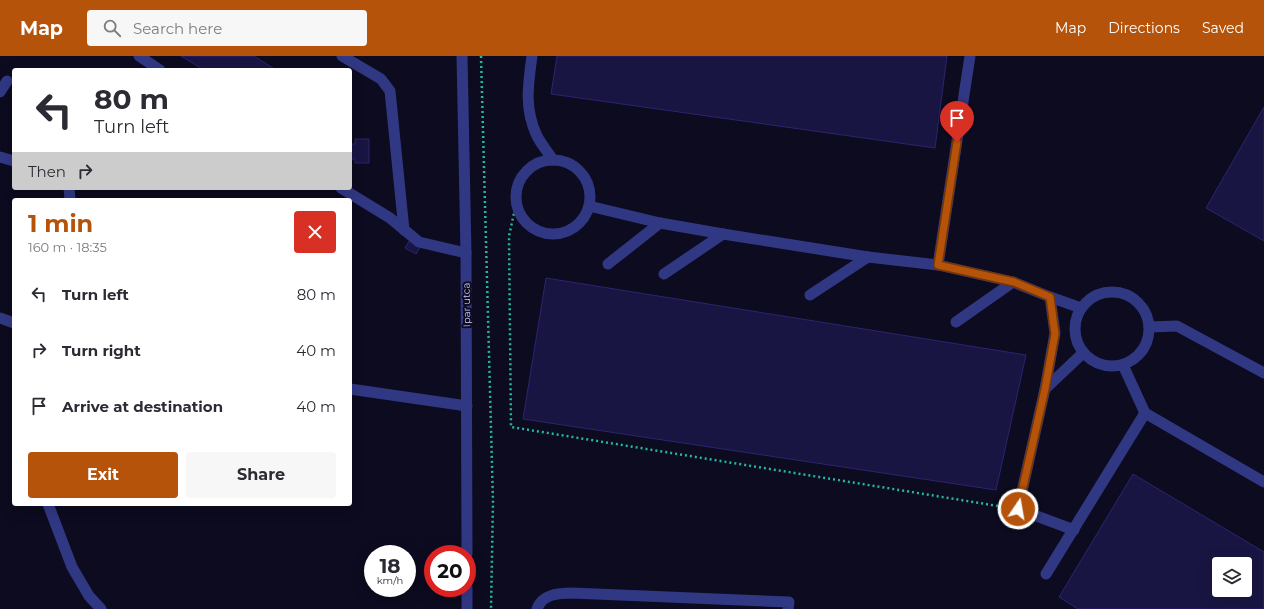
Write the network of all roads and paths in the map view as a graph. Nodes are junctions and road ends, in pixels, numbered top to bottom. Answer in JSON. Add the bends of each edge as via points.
{"nodes":[{"id":1,"x":139,"y":56,"type":"edge"},
{"id":2,"x":342,"y":56,"type":"edge"},
{"id":3,"x":462,"y":56,"type":"edge"},
{"id":4,"x":480,"y":56,"type":"edge"},
{"id":5,"x":532,"y":56,"type":"edge"},
{"id":6,"x":970,"y":56,"type":"edge"},
{"id":7,"x":157,"y":68,"type":"edge"},
{"id":8,"x":7,"y":81,"type":"dead end"},
{"id":9,"x":0,"y":92,"type":"edge"},
{"id":10,"x":0,"y":157,"type":"edge"},
{"id":11,"x":12,"y":160,"type":"edge"},
{"id":12,"x":553,"y":160,"type":"junction"},
{"id":13,"x":344,"y":190,"type":"edge"},
{"id":14,"x":516,"y":204,"type":"junction"},
{"id":15,"x":589,"y":206,"type":"junction"},
{"id":16,"x":660,"y":223,"type":"junction"},
{"id":17,"x":404,"y":230,"type":"junction"},
{"id":18,"x":723,"y":234,"type":"junction"},
{"id":19,"x":466,"y":253,"type":"junction"},
{"id":20,"x":868,"y":257,"type":"junction"},
{"id":21,"x":608,"y":264,"type":"dead end"},
{"id":22,"x":938,"y":265,"type":"junction"},
{"id":23,"x":664,"y":274,"type":"dead end"},
{"id":24,"x":1014,"y":282,"type":"junction"},
{"id":25,"x":810,"y":295,"type":"dead end"},
{"id":26,"x":1050,"y":297,"type":"junction"},
{"id":27,"x":1081,"y":308,"type":"junction"},
{"id":28,"x":0,"y":318,"type":"edge"},
{"id":29,"x":12,"y":322,"type":"edge"},
{"id":30,"x":956,"y":322,"type":"dead end"},
{"id":31,"x":1149,"y":327,"type":"junction"},
{"id":32,"x":1083,"y":353,"type":"junction"},
{"id":33,"x":1123,"y":365,"type":"junction"},
{"id":34,"x":1264,"y":373,"type":"edge"},
{"id":35,"x":352,"y":389,"type":"edge"},
{"id":36,"x":1045,"y":389,"type":"junction"},
{"id":37,"x":467,"y":406,"type":"junction"},
{"id":38,"x":1145,"y":413,"type":"junction"},
{"id":39,"x":1264,"y":482,"type":"edge"},
{"id":40,"x":49,"y":506,"type":"edge"},
{"id":41,"x":1018,"y":509,"type":"junction"},
{"id":42,"x":1074,"y":530,"type":"junction"},
{"id":43,"x":467,"y":545,"type":"edge"},
{"id":44,"x":1046,"y":574,"type":"dead end"},
{"id":45,"x":467,"y":597,"type":"edge"},
{"id":46,"x":101,"y":609,"type":"edge"},
{"id":47,"x":467,"y":609,"type":"edge"},
{"id":48,"x":491,"y":609,"type":"edge"},
{"id":49,"x":537,"y":609,"type":"edge"},
{"id":50,"x":788,"y":609,"type":"edge"}],
"edges":[{"from":1,"to":7,"type":"street"},
{"from":2,"to":17,"type":"street","via":[[381,79],[390,91]]},
{"from":3,"to":19,"type":"street","name":"Ipar utca"},
{"from":4,"to":48,"type":"path","via":[[493,502]]},
{"from":5,"to":12,"type":"street","via":[[527,94],[529,114],[537,137]]},
{"from":6,"to":22,"type":"street"},
{"from":8,"to":9,"type":"street"},
{"from":10,"to":11,"type":"street"},
{"from":12,"to":14,"type":"street","via":[[541,161],[526,170],[517,186]]},
{"from":12,"to":15,"type":"street","via":[[571,164],[584,176],[589,188]]},
{"from":13,"to":17,"type":"street","via":[[390,218]]},
{"from":14,"to":15,"type":"street","via":[[528,225],[552,234],[564,232],[575,226]]},
{"from":14,"to":41,"type":"path","via":[[509,236],[511,427]]},
{"from":15,"to":16,"type":"street"},
{"from":16,"to":18,"type":"street"},
{"from":16,"to":21,"type":"street"},
{"from":17,"to":19,"type":"street","via":[[419,242]]},
{"from":18,"to":20,"type":"street"},
{"from":18,"to":23,"type":"street"},
{"from":19,"to":37,"type":"street","name":"Ipar utca"},
{"from":20,"to":22,"type":"street"},
{"from":20,"to":25,"type":"street"},
{"from":22,"to":24,"type":"street"},
{"from":24,"to":26,"type":"street"},
{"from":24,"to":30,"type":"street"},
{"from":26,"to":27,"type":"street"},
{"from":26,"to":36,"type":"street","via":[[1055,334]]},
{"from":27,"to":31,"type":"street","via":[[1089,299],[1100,294],[1124,294],[1139,304],[1146,315]]},
{"from":27,"to":32,"type":"street","via":[[1074,331]]},
{"from":28,"to":29,"type":"street"},
{"from":31,"to":33,"type":"street","via":[[1142,350],[1134,359]]},
{"from":31,"to":34,"type":"street","via":[[1177,326]]},
{"from":32,"to":33,"type":"street","via":[[1098,364]]},
{"from":32,"to":36,"type":"street"},
{"from":33,"to":38,"type":"street"},
{"from":35,"to":37,"type":"street"},
{"from":36,"to":41,"type":"street"},
{"from":37,"to":43,"type":"street","name":"Ipar utca"},
{"from":38,"to":39,"type":"street"},
{"from":38,"to":42,"type":"street"},
{"from":40,"to":46,"type":"street","via":[[72,567],[89,596]]},
{"from":41,"to":42,"type":"street"},
{"from":42,"to":44,"type":"street"},
{"from":45,"to":47,"type":"street"},
{"from":49,"to":50,"type":"street","via":[[548,596],[572,592],[789,602]]}]}
